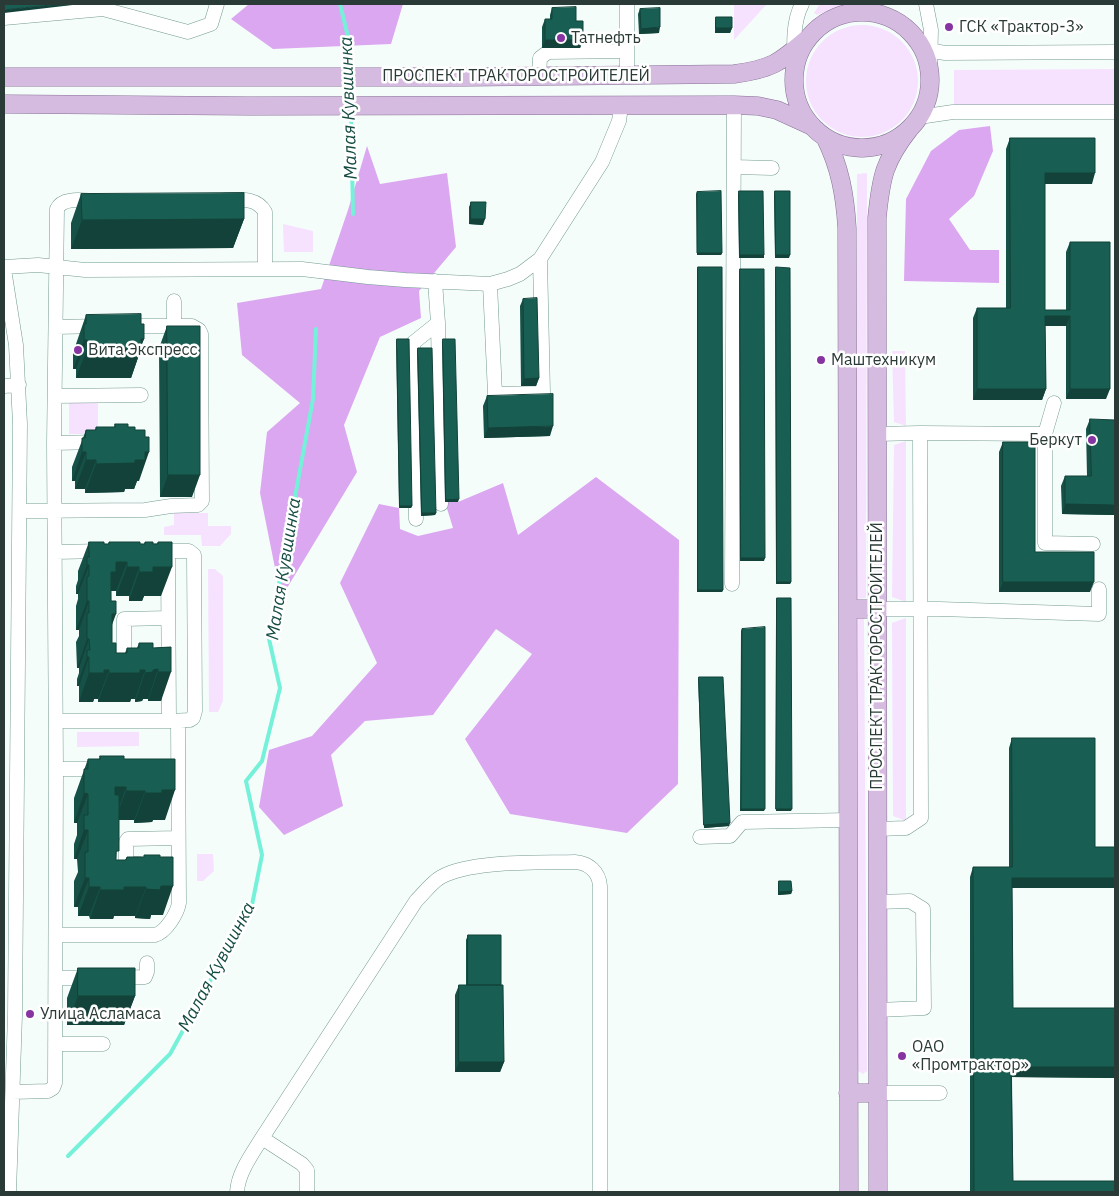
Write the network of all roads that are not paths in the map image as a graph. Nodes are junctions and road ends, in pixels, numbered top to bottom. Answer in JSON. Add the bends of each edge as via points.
{"nodes":[{"id":1,"x":217,"y":4,"type":"edge"},
{"id":2,"x":627,"y":4,"type":"edge"},
{"id":3,"x":802,"y":4,"type":"edge"},
{"id":4,"x":926,"y":4,"type":"edge"},
{"id":5,"x":103,"y":6,"type":"edge"},
{"id":6,"x":4,"y":18,"type":"edge"},
{"id":7,"x":801,"y":44,"type":"junction"},
{"id":8,"x":627,"y":51,"type":"junction"},
{"id":9,"x":1115,"y":52,"type":"edge"},
{"id":10,"x":928,"y":57,"type":"junction"},
{"id":11,"x":539,"y":76,"type":"junction"},
{"id":12,"x":627,"y":76,"type":"junction"},
{"id":13,"x":4,"y":77,"type":"edge"},
{"id":14,"x":4,"y":104,"type":"edge"},
{"id":15,"x":734,"y":105,"type":"junction"},
{"id":16,"x":621,"y":106,"type":"junction"},
{"id":17,"x":1115,"y":112,"type":"edge"},
{"id":18,"x":915,"y":123,"type":"junction"},
{"id":19,"x":819,"y":131,"type":"junction"},
{"id":20,"x":734,"y":168,"type":"junction"},
{"id":21,"x":772,"y":168,"type":"dead end"},
{"id":22,"x":210,"y":200,"type":"edge"},
{"id":23,"x":114,"y":201,"type":"edge"},
{"id":24,"x":540,"y":259,"type":"junction"},
{"id":25,"x":57,"y":267,"type":"junction"},
{"id":26,"x":4,"y":268,"type":"edge"},
{"id":27,"x":265,"y":269,"type":"junction"},
{"id":28,"x":435,"y":281,"type":"junction"},
{"id":29,"x":490,"y":284,"type":"junction"},
{"id":30,"x":174,"y":301,"type":"dead end"},
{"id":31,"x":438,"y":323,"type":"junction"},
{"id":32,"x":56,"y":326,"type":"junction"},
{"id":33,"x":174,"y":326,"type":"junction"},
{"id":34,"x":19,"y":385,"type":"junction"},
{"id":35,"x":4,"y":386,"type":"edge"},
{"id":36,"x":141,"y":395,"type":"dead end"},
{"id":37,"x":55,"y":396,"type":"junction"},
{"id":38,"x":1054,"y":403,"type":"dead end"},
{"id":39,"x":920,"y":433,"type":"junction"},
{"id":40,"x":878,"y":434,"type":"junction"},
{"id":41,"x":1046,"y":434,"type":"junction"},
{"id":42,"x":54,"y":442,"type":"junction"},
{"id":43,"x":110,"y":442,"type":"edge"},
{"id":44,"x":441,"y":504,"type":"dead end"},
{"id":45,"x":20,"y":511,"type":"junction"},
{"id":46,"x":55,"y":511,"type":"junction"},
{"id":47,"x":416,"y":519,"type":"dead end"},
{"id":48,"x":1093,"y":544,"type":"dead end"},
{"id":49,"x":121,"y":551,"type":"edge"},
{"id":50,"x":140,"y":551,"type":"edge"},
{"id":51,"x":168,"y":551,"type":"junction"},
{"id":52,"x":55,"y":552,"type":"junction"},
{"id":53,"x":732,"y":584,"type":"dead end"},
{"id":54,"x":1099,"y":589,"type":"dead end"},
{"id":55,"x":848,"y":609,"type":"junction"},
{"id":56,"x":878,"y":609,"type":"junction"},
{"id":57,"x":921,"y":609,"type":"junction"},
{"id":58,"x":168,"y":618,"type":"junction"},
{"id":59,"x":168,"y":657,"type":"junction"},
{"id":60,"x":173,"y":721,"type":"junction"},
{"id":61,"x":56,"y":722,"type":"junction"},
{"id":62,"x":56,"y":769,"type":"junction"},
{"id":63,"x":112,"y":769,"type":"edge"},
{"id":64,"x":848,"y":820,"type":"junction"},
{"id":65,"x":878,"y":829,"type":"junction"},
{"id":66,"x":700,"y":837,"type":"dead end"},
{"id":67,"x":178,"y":838,"type":"junction"},
{"id":68,"x":151,"y":864,"type":"edge"},
{"id":69,"x":878,"y":902,"type":"junction"},
{"id":70,"x":56,"y":935,"type":"junction"},
{"id":71,"x":147,"y":963,"type":"dead end"},
{"id":72,"x":56,"y":978,"type":"junction"},
{"id":73,"x":878,"y":1010,"type":"junction"},
{"id":74,"x":55,"y":1044,"type":"junction"},
{"id":75,"x":103,"y":1044,"type":"dead end"},
{"id":76,"x":13,"y":1092,"type":"junction"},
{"id":77,"x":848,"y":1093,"type":"junction"},
{"id":78,"x":878,"y":1093,"type":"junction"},
{"id":79,"x":940,"y":1093,"type":"dead end"},
{"id":80,"x":262,"y":1138,"type":"junction"},
{"id":81,"x":9,"y":1192,"type":"edge"},
{"id":82,"x":237,"y":1192,"type":"edge"},
{"id":83,"x":307,"y":1192,"type":"edge"},
{"id":84,"x":600,"y":1192,"type":"edge"},
{"id":85,"x":849,"y":1192,"type":"edge"},
{"id":86,"x":878,"y":1192,"type":"edge"}],
"edges":[{"from":1,"to":5,"type":"street","via":[[211,24],[188,32]]},
{"from":2,"to":8,"type":"street"},
{"from":3,"to":7,"type":"street","via":[[795,29]]},
{"from":4,"to":10,"type":"street","via":[[931,30]]},
{"from":5,"to":6,"type":"street"},
{"from":7,"to":10,"type":"main road","via":[[830,20],[866,12],[901,24]]},
{"from":7,"to":12,"type":"main road","name":"ПРОСПЕКТ ТРАКТОРОСТРОИТЕЛЕЙ","via":[[769,68],[756,71]]},
{"from":7,"to":19,"type":"main road","via":[[795,69],[796,96],[802,112]]},
{"from":8,"to":11,"type":"street","via":[[548,52],[540,58]]},
{"from":8,"to":12,"type":"street"},
{"from":9,"to":10,"type":"street","via":[[945,54]]},
{"from":10,"to":18,"type":"main road","via":[[930,86]]},
{"from":11,"to":12,"type":"main road","name":"ПРОСПЕКТ ТРАКТОРОСТРОИТЕЛЕЙ"},
{"from":11,"to":13,"type":"main road","name":"ПРОСПЕКТ ТРАКТОРОСТРОИТЕЛЕЙ"},
{"from":14,"to":16,"type":"main road","name":"ПРОСПЕКТ ТРАКТОРОСТРОИТЕЛЕЙ"},
{"from":15,"to":16,"type":"main road","name":"ПРОСПЕКТ ТРАКТОРОСТРОИТЕЛЕЙ"},
{"from":15,"to":19,"type":"main road","name":"ПРОСПЕКТ ТРАКТОРОСТРОИТЕЛЕЙ","via":[[777,110]]},
{"from":15,"to":20,"type":"street"},
{"from":16,"to":24,"type":"street","via":[[619,121],[602,162]]},
{"from":17,"to":18,"type":"street","via":[[953,112]]},
{"from":18,"to":19,"type":"main road","via":[[896,139],[860,148],[842,145]]},
{"from":18,"to":40,"type":"main road","name":"ПРОСПЕКТ ТРАКТОРОСТРОИТЕЛЕЙ","via":[[894,148],[880,190],[877,218]]},
{"from":19,"to":55,"type":"main road","name":"ПРОСПЕКТ ТРАКТОРОСТРОИТЕЛЕЙ","via":[[834,155],[842,181],[846,220]]},
{"from":20,"to":21,"type":"street"},
{"from":20,"to":53,"type":"street"},
{"from":22,"to":27,"type":"street","via":[[248,200],[262,208],[265,212]]},
{"from":23,"to":25,"type":"street","via":[[61,202],[57,208]]},
{"from":24,"to":29,"type":"street","via":[[520,274]]},
{"from":24,"to":29,"type":"street","via":[[544,392],[495,394]]},
{"from":25,"to":26,"type":"street"},
{"from":25,"to":27,"type":"street","via":[[85,270]]},
{"from":25,"to":32,"type":"street"},
{"from":26,"to":34,"type":"street"},
{"from":27,"to":28,"type":"street","via":[[302,268],[368,277]]},
{"from":28,"to":29,"type":"street"},
{"from":28,"to":31,"type":"street"},
{"from":30,"to":33,"type":"street"},
{"from":31,"to":44,"type":"street"},
{"from":31,"to":47,"type":"street","via":[[413,343]]},
{"from":32,"to":33,"type":"street"},
{"from":32,"to":37,"type":"street"},
{"from":33,"to":46,"type":"street","via":[[196,327],[202,339],[202,501],[198,505],[145,510]]},
{"from":34,"to":35,"type":"street"},
{"from":34,"to":45,"type":"street"},
{"from":36,"to":37,"type":"street"},
{"from":37,"to":42,"type":"street"},
{"from":38,"to":41,"type":"street"},
{"from":39,"to":40,"type":"street"},
{"from":39,"to":41,"type":"street"},
{"from":39,"to":57,"type":"street"},
{"from":40,"to":56,"type":"main road","name":"ПРОСПЕКТ ТРАКТОРОСТРОИТЕЛЕЙ"},
{"from":41,"to":48,"type":"street","via":[[1045,543]]},
{"from":42,"to":43,"type":"street"},
{"from":42,"to":46,"type":"street"},
{"from":45,"to":46,"type":"street"},
{"from":45,"to":76,"type":"street"},
{"from":46,"to":52,"type":"street"},
{"from":49,"to":52,"type":"street"},
{"from":50,"to":51,"type":"street"},
{"from":51,"to":58,"type":"street"},
{"from":51,"to":60,"type":"street","via":[[189,551],[194,558],[195,712],[190,720]]},
{"from":52,"to":61,"type":"street"},
{"from":54,"to":57,"type":"street","via":[[1099,614]]},
{"from":55,"to":56,"type":"main road"},
{"from":55,"to":64,"type":"main road","name":"ПРОСПЕКТ ТРАКТОРОСТРОИТЕЛЕЙ"},
{"from":56,"to":57,"type":"street"},
{"from":56,"to":65,"type":"main road","name":"ПРОСПЕКТ ТРАКТОРОСТРОИТЕЛЕЙ"},
{"from":57,"to":65,"type":"street","via":[[921,818],[906,828]]},
{"from":58,"to":59,"type":"street"},
{"from":58,"to":59,"type":"street","via":[[127,618],[123,622],[125,657]]},
{"from":59,"to":60,"type":"street"},
{"from":60,"to":61,"type":"street"},
{"from":60,"to":67,"type":"street"},
{"from":61,"to":62,"type":"street"},
{"from":62,"to":63,"type":"street"},
{"from":62,"to":70,"type":"street"},
{"from":64,"to":66,"type":"street","via":[[742,822],[730,836]]},
{"from":64,"to":77,"type":"main road","name":"ПРОСПЕКТ ТРАКТОРОСТРОИТЕЛЕЙ"},
{"from":65,"to":69,"type":"main road","name":"ПРОСПЕКТ ТРАКТОРОСТРОИТЕЛЕЙ"},
{"from":67,"to":68,"type":"street","via":[[128,839],[127,862]]},
{"from":67,"to":70,"type":"street","via":[[174,864],[178,910],[160,933]]},
{"from":69,"to":73,"type":"main road","name":"ПРОСПЕКТ ТРАКТОРОСТРОИТЕЛЕЙ"},
{"from":69,"to":73,"type":"street","via":[[910,901],[923,909],[924,1008]]},
{"from":70,"to":72,"type":"street"},
{"from":71,"to":72,"type":"street","via":[[147,974],[142,978]]},
{"from":72,"to":74,"type":"street"},
{"from":73,"to":78,"type":"main road","name":"ПРОСПЕКТ ТРАКТОРОСТРОИТЕЛЕЙ"},
{"from":74,"to":75,"type":"street"},
{"from":74,"to":76,"type":"street","via":[[53,1088],[44,1092]]},
{"from":76,"to":81,"type":"street"},
{"from":77,"to":78,"type":"main road"},
{"from":77,"to":85,"type":"main road","name":"ПРОСПЕКТ ТРАКТОРОСТРОИТЕЛЕЙ"},
{"from":78,"to":79,"type":"street"},
{"from":78,"to":86,"type":"main road","name":"ПРОСПЕКТ ТРАКТОРОСТРОИТЕЛЕЙ"},
{"from":80,"to":82,"type":"street","via":[[247,1162]]},
{"from":80,"to":83,"type":"street","via":[[302,1164],[307,1170]]},
{"from":80,"to":84,"type":"street","via":[[416,901],[440,877],[460,869],[486,866],[582,862],[596,872],[600,886]]}]}
